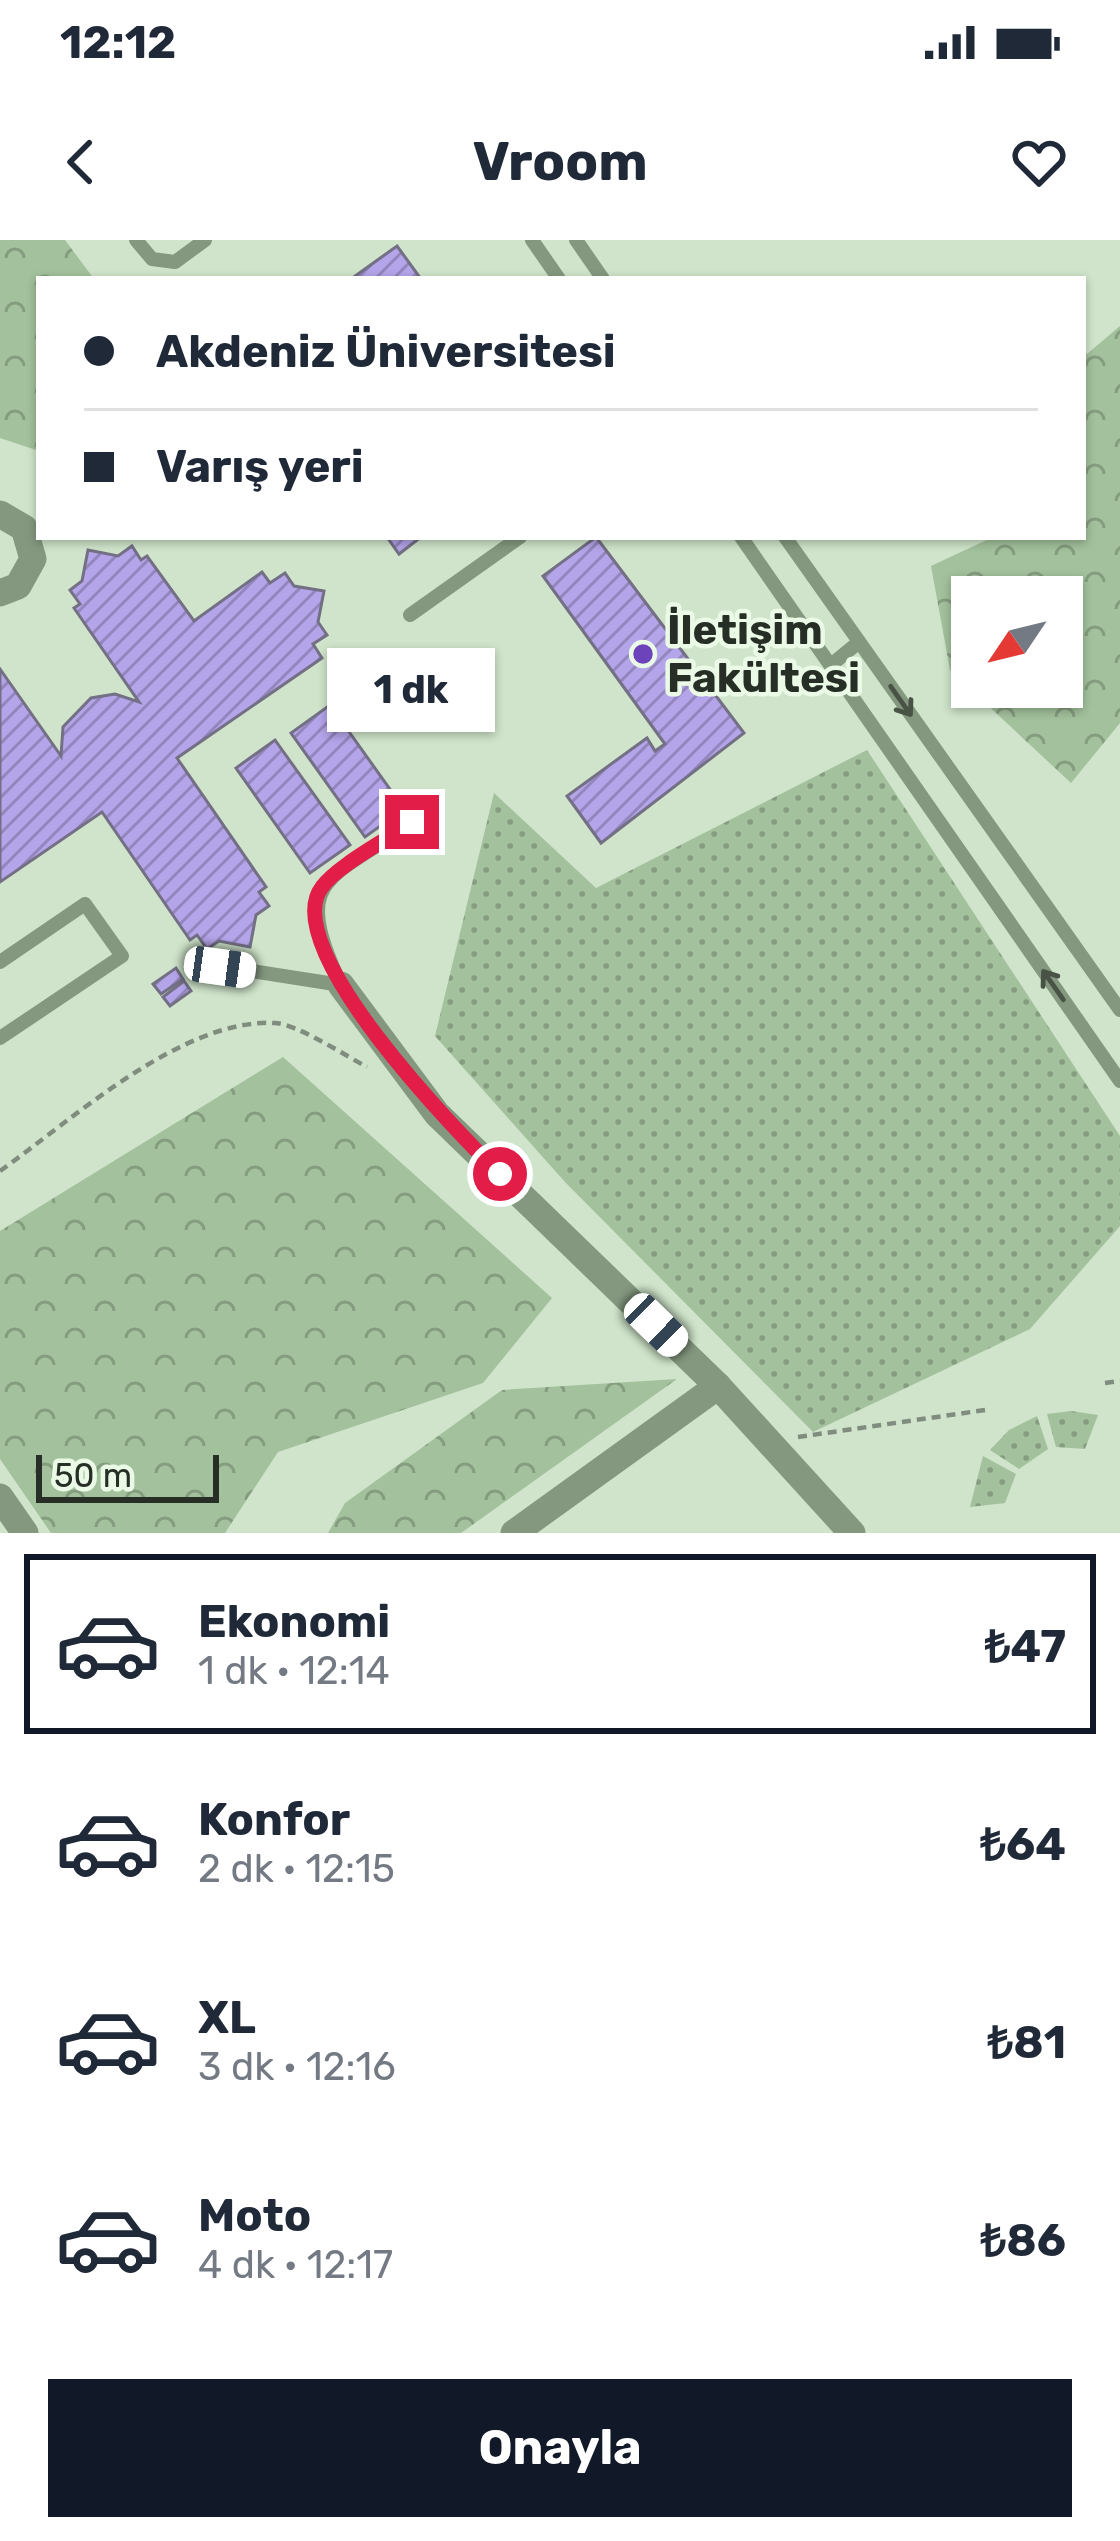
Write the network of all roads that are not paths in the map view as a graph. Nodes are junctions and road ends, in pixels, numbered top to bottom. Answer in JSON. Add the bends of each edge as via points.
{"nodes":[{"id":1,"x":136,"y":240,"type":"edge"},
{"id":2,"x":205,"y":240,"type":"edge"},
{"id":3,"x":532,"y":240,"type":"edge"},
{"id":4,"x":576,"y":240,"type":"edge"},
{"id":5,"x":557,"y":276,"type":"edge"},
{"id":6,"x":601,"y":276,"type":"edge"},
{"id":7,"x":0,"y":514,"type":"edge"},
{"id":8,"x":516,"y":540,"type":"edge"},
{"id":9,"x":743,"y":540,"type":"edge"},
{"id":10,"x":787,"y":540,"type":"edge"},
{"id":11,"x":0,"y":593,"type":"edge"},
{"id":12,"x":410,"y":615,"type":"dead end"},
{"id":13,"x":859,"y":642,"type":"junction"},
{"id":14,"x":831,"y":665,"type":"junction"},
{"id":15,"x":412,"y":822,"type":"dead end"},
{"id":16,"x":0,"y":962,"type":"edge"},
{"id":17,"x":220,"y":967,"type":"dead end"},
{"id":18,"x":341,"y":985,"type":"junction"},
{"id":19,"x":1120,"y":1010,"type":"edge"},
{"id":20,"x":0,"y":1038,"type":"edge"},
{"id":21,"x":1120,"y":1082,"type":"edge"},
{"id":22,"x":718,"y":1386,"type":"junction"},
{"id":23,"x":0,"y":1497,"type":"edge"},
{"id":24,"x":26,"y":1533,"type":"edge"},
{"id":25,"x":514,"y":1533,"type":"edge"},
{"id":26,"x":852,"y":1533,"type":"edge"}],
"edges":[{"from":1,"to":2,"type":"lane","via":[[152,259],[176,262]]},
{"from":3,"to":5,"type":"lane"},
{"from":4,"to":6,"type":"lane"},
{"from":7,"to":11,"type":"street","via":[[24,528],[33,559],[18,586]]},
{"from":8,"to":12,"type":"lane"},
{"from":9,"to":14,"type":"lane"},
{"from":10,"to":13,"type":"lane"},
{"from":13,"to":14,"type":"lane"},
{"from":13,"to":19,"type":"lane","one_way":true},
{"from":21,"to":14,"type":"lane","one_way":true},
{"from":15,"to":18,"type":"lane","via":[[321,887],[317,935]]},
{"from":16,"to":20,"type":"lane","via":[[86,904],[122,956]]},
{"from":17,"to":18,"type":"lane"},
{"from":18,"to":22,"type":"street","via":[[437,1114]]},
{"from":22,"to":25,"type":"street"},
{"from":22,"to":26,"type":"street"},
{"from":23,"to":24,"type":"street"}]}
